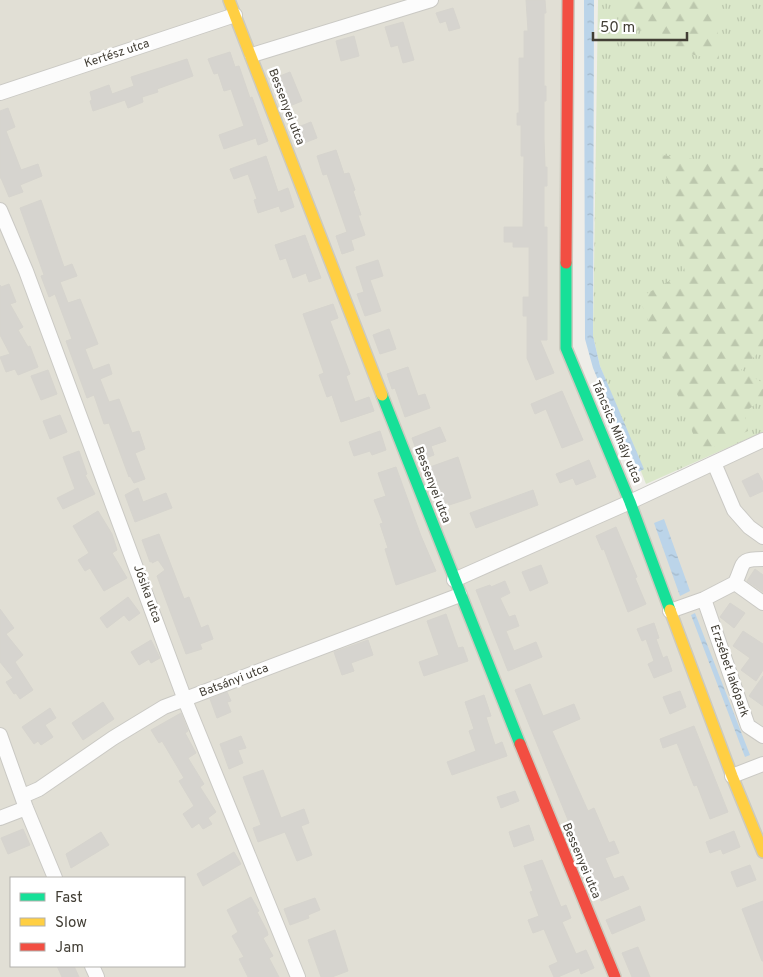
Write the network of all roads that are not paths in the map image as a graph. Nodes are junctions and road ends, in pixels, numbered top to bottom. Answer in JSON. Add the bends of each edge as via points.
{"nodes":[{"id":1,"x":229,"y":0,"type":"edge"},
{"id":2,"x":431,"y":0,"type":"edge"},
{"id":3,"x":568,"y":0,"type":"edge"},
{"id":4,"x":235,"y":15,"type":"junction"},
{"id":5,"x":252,"y":55,"type":"junction"},
{"id":6,"x":0,"y":93,"type":"edge"},
{"id":7,"x":0,"y":210,"type":"edge"},
{"id":8,"x":763,"y":440,"type":"edge"},
{"id":9,"x":714,"y":463,"type":"junction"},
{"id":10,"x":630,"y":502,"type":"junction"},
{"id":11,"x":763,"y":537,"type":"edge"},
{"id":12,"x":763,"y":559,"type":"edge"},
{"id":13,"x":454,"y":580,"type":"junction"},
{"id":14,"x":735,"y":583,"type":"junction"},
{"id":15,"x":460,"y":595,"type":"junction"},
{"id":16,"x":704,"y":600,"type":"junction"},
{"id":17,"x":763,"y":603,"type":"edge"},
{"id":18,"x":670,"y":611,"type":"junction"},
{"id":19,"x":185,"y":700,"type":"junction"},
{"id":20,"x":0,"y":735,"type":"edge"},
{"id":21,"x":763,"y":736,"type":"edge"},
{"id":22,"x":763,"y":764,"type":"edge"},
{"id":23,"x":732,"y":776,"type":"junction"},
{"id":24,"x":24,"y":802,"type":"junction"},
{"id":25,"x":0,"y":818,"type":"edge"},
{"id":26,"x":763,"y":852,"type":"edge"},
{"id":27,"x":55,"y":877,"type":"edge"},
{"id":28,"x":298,"y":977,"type":"edge"},
{"id":29,"x":615,"y":977,"type":"edge"}],
"edges":[{"from":1,"to":4,"type":"street","name":"Bessenyei utca"},
{"from":2,"to":5,"type":"street"},
{"from":3,"to":10,"type":"street","name":"Táncsics Mihály utca","via":[[566,348]]},
{"from":4,"to":5,"type":"street","name":"Bessenyei utca"},
{"from":4,"to":6,"type":"street","name":"Kertész utca"},
{"from":5,"to":13,"type":"street","name":"Bessenyei utca"},
{"from":7,"to":19,"type":"street","name":"Jósika utca","via":[[26,271]]},
{"from":8,"to":9,"type":"street"},
{"from":9,"to":10,"type":"street"},
{"from":9,"to":11,"type":"street","via":[[734,510]]},
{"from":10,"to":13,"type":"street"},
{"from":10,"to":18,"type":"street","name":"Táncsics Mihály utca"},
{"from":12,"to":14,"type":"street","via":[[748,559],[742,563]]},
{"from":13,"to":15,"type":"street","name":"Bessenyei utca"},
{"from":14,"to":16,"type":"street"},
{"from":14,"to":17,"type":"street"},
{"from":15,"to":19,"type":"street","name":"Batsányi utca"},
{"from":15,"to":29,"type":"street","name":"Bessenyei utca"},
{"from":16,"to":18,"type":"street"},
{"from":16,"to":21,"type":"street","name":"Erzsébet lakópark","via":[[748,726]]},
{"from":18,"to":23,"type":"street","name":"Táncsics Mihály utca"},
{"from":19,"to":24,"type":"street","name":"Batsányi utca","via":[[164,707],[113,738]]},
{"from":19,"to":28,"type":"street","name":"Jósika utca"},
{"from":20,"to":24,"type":"street"},
{"from":22,"to":23,"type":"street"},
{"from":23,"to":26,"type":"street","name":"Táncsics Mihály utca"},
{"from":24,"to":25,"type":"street","name":"Batsányi utca"},
{"from":24,"to":27,"type":"street"}]}
